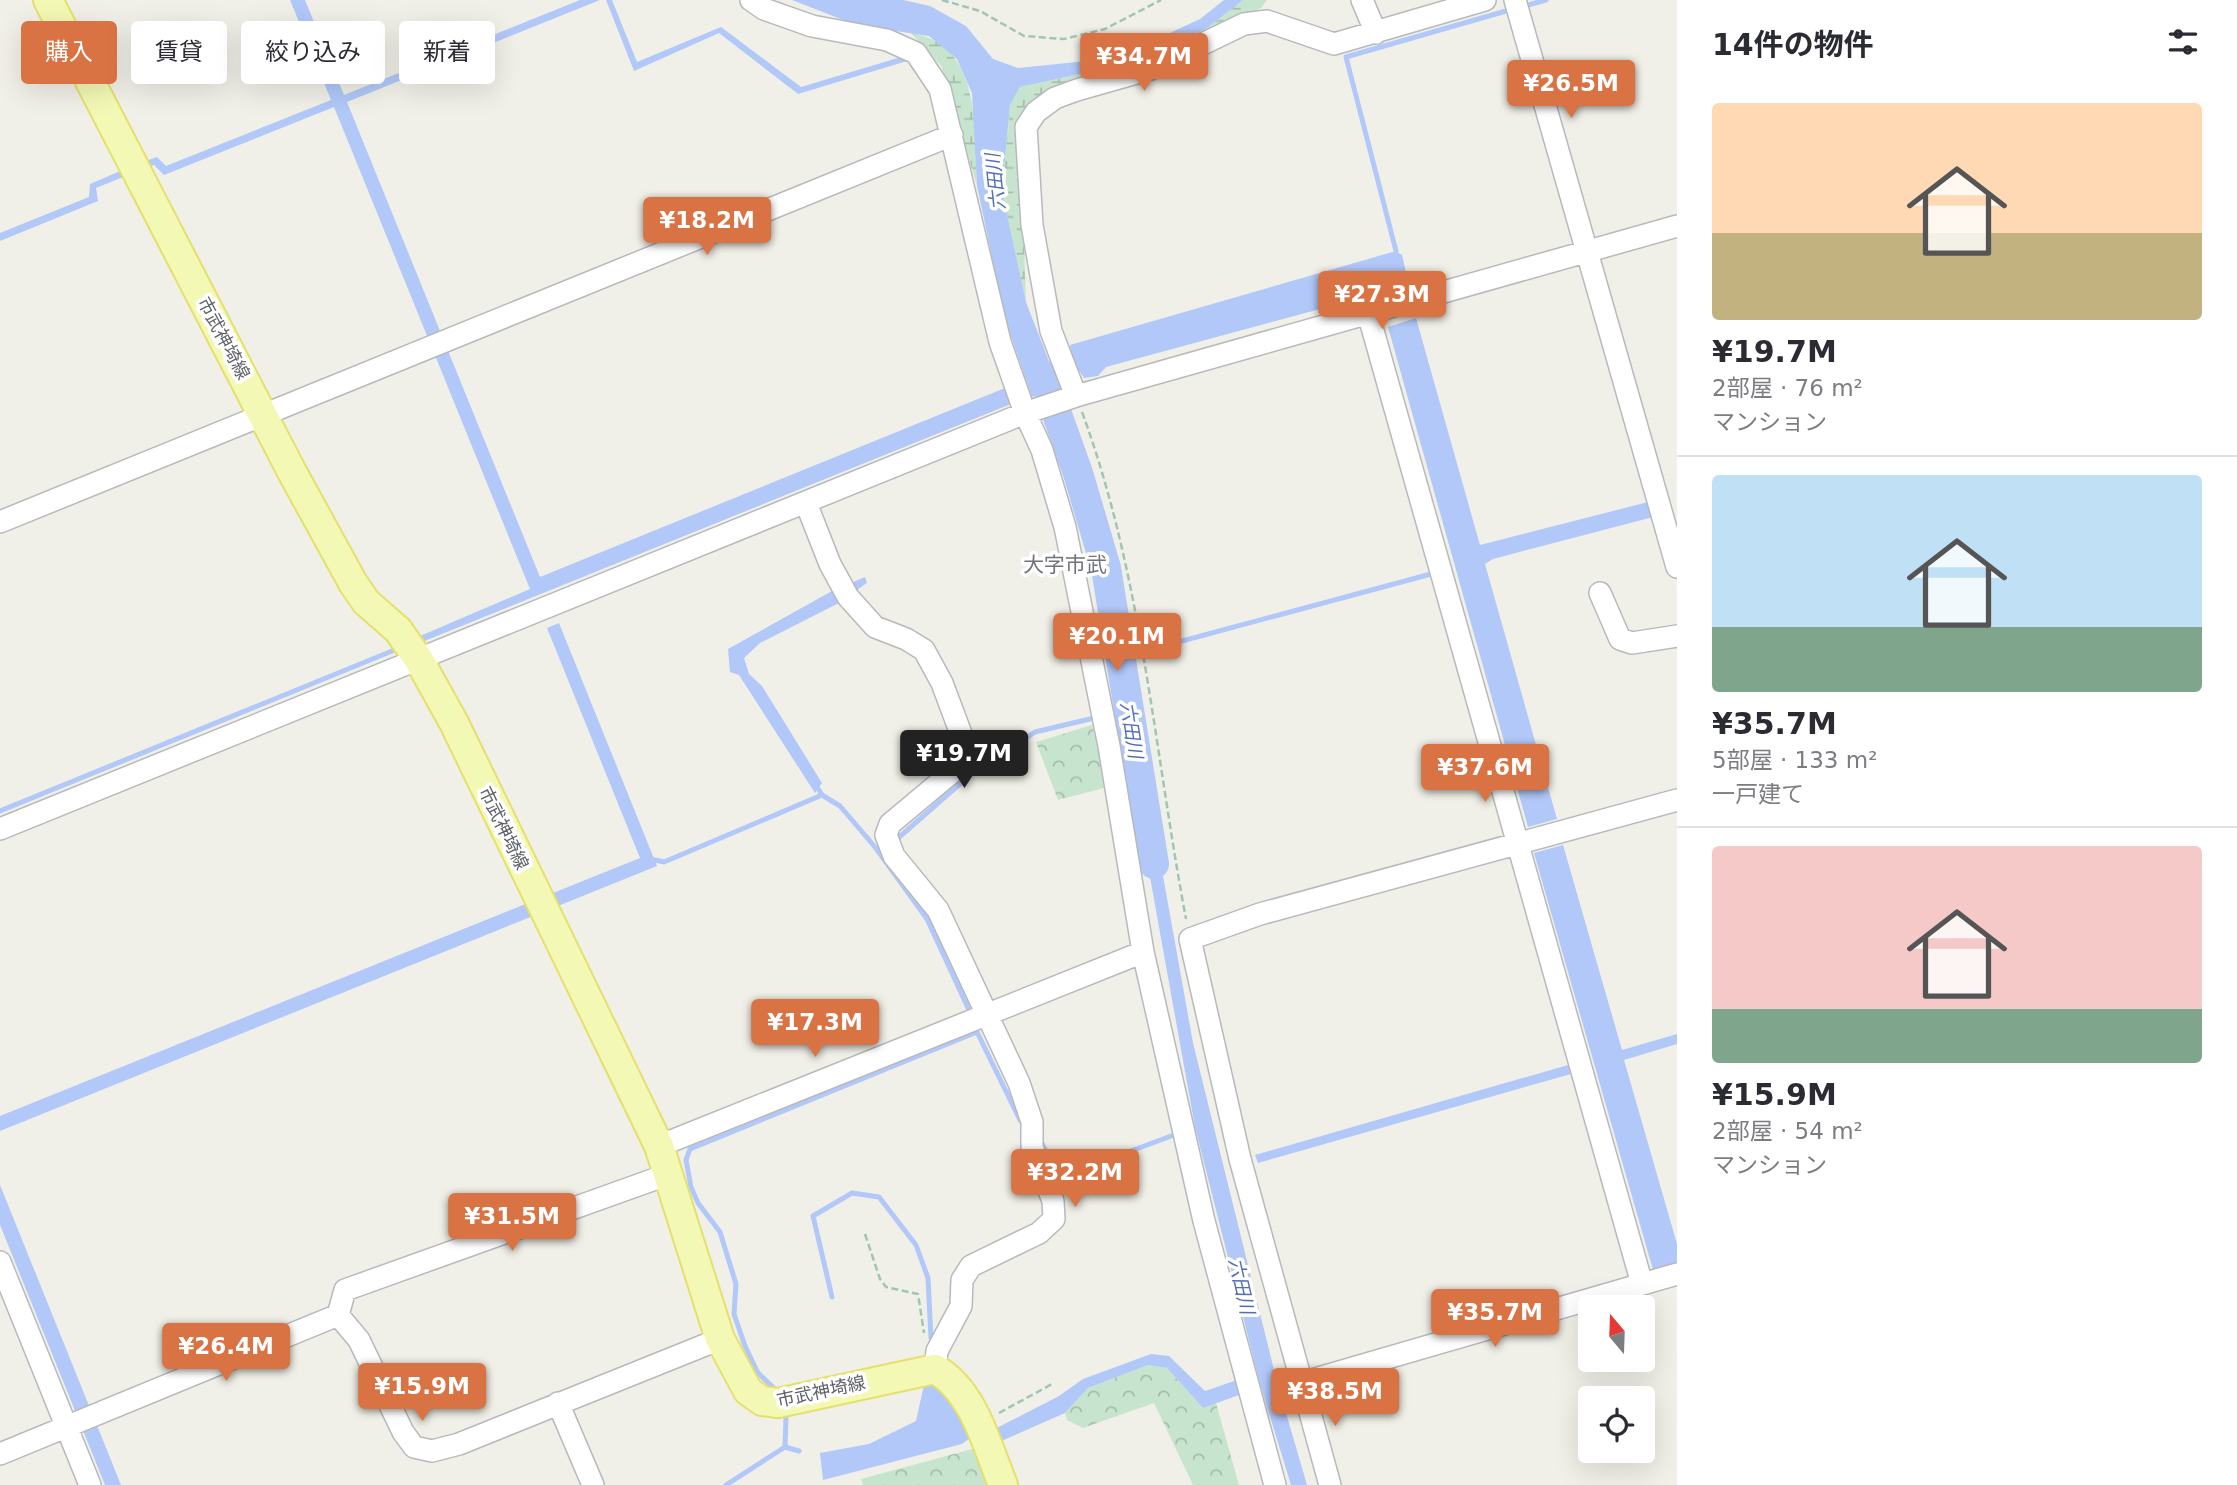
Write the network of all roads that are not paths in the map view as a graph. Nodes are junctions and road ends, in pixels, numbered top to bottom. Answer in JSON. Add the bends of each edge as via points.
{"nodes":[{"id":1,"x":48,"y":0,"type":"edge"},
{"id":2,"x":751,"y":0,"type":"edge"},
{"id":3,"x":1362,"y":0,"type":"edge"},
{"id":4,"x":1485,"y":0,"type":"edge"},
{"id":5,"x":1515,"y":0,"type":"edge"},
{"id":6,"x":1376,"y":33,"type":"junction"},
{"id":7,"x":952,"y":135,"type":"junction"},
{"id":8,"x":1677,"y":226,"type":"edge"},
{"id":9,"x":1586,"y":250,"type":"junction"},
{"id":10,"x":1368,"y":313,"type":"junction"},
{"id":11,"x":1076,"y":396,"type":"junction"},
{"id":12,"x":1025,"y":413,"type":"junction"},
{"id":13,"x":263,"y":414,"type":"junction"},
{"id":14,"x":806,"y":503,"type":"junction"},
{"id":15,"x":0,"y":522,"type":"edge"},
{"id":16,"x":1677,"y":567,"type":"edge"},
{"id":17,"x":1600,"y":593,"type":"dead end"},
{"id":18,"x":1677,"y":636,"type":"edge"},
{"id":19,"x":419,"y":660,"type":"junction"},
{"id":20,"x":1677,"y":800,"type":"edge"},
{"id":21,"x":0,"y":829,"type":"edge"},
{"id":22,"x":1518,"y":843,"type":"junction"},
{"id":23,"x":1143,"y":952,"type":"junction"},
{"id":24,"x":988,"y":1012,"type":"junction"},
{"id":25,"x":659,"y":1146,"type":"junction"},
{"id":26,"x":669,"y":1174,"type":"junction"},
{"id":27,"x":0,"y":1262,"type":"edge"},
{"id":28,"x":1677,"y":1274,"type":"edge"},
{"id":29,"x":1642,"y":1284,"type":"junction"},
{"id":30,"x":338,"y":1315,"type":"junction"},
{"id":31,"x":720,"y":1339,"type":"junction"},
{"id":32,"x":936,"y":1360,"type":"junction"},
{"id":33,"x":1301,"y":1383,"type":"junction"},
{"id":34,"x":558,"y":1403,"type":"junction"},
{"id":35,"x":69,"y":1425,"type":"junction"},
{"id":36,"x":0,"y":1454,"type":"edge"},
{"id":37,"x":90,"y":1485,"type":"edge"},
{"id":38,"x":593,"y":1485,"type":"edge"},
{"id":39,"x":1003,"y":1485,"type":"edge"},
{"id":40,"x":1275,"y":1485,"type":"edge"},
{"id":41,"x":1330,"y":1485,"type":"edge"}],
"edges":[{"from":1,"to":13,"type":"main road","name":"市武神埼線"},
{"from":2,"to":7,"type":"street","via":[[812,26],[887,40],[916,53],[940,89]]},
{"from":3,"to":6,"type":"street"},
{"from":4,"to":6,"type":"street"},
{"from":5,"to":9,"type":"street"},
{"from":6,"to":11,"type":"street","via":[[1334,44],[1267,21],[1244,24],[1151,69],[1066,94],[1036,112],[1026,127],[1032,225],[1051,331]]},
{"from":7,"to":12,"type":"street","via":[[1000,342]]},
{"from":7,"to":13,"type":"street"},
{"from":8,"to":9,"type":"street"},
{"from":9,"to":10,"type":"street"},
{"from":9,"to":16,"type":"street"},
{"from":10,"to":11,"type":"street"},
{"from":10,"to":22,"type":"street"},
{"from":11,"to":12,"type":"street"},
{"from":12,"to":14,"type":"street"},
{"from":12,"to":23,"type":"street","via":[[1062,514],[1085,615]]},
{"from":13,"to":15,"type":"street"},
{"from":13,"to":19,"type":"main road","name":"市武神埼線","via":[[366,602],[398,630]]},
{"from":14,"to":19,"type":"street"},
{"from":14,"to":24,"type":"street","via":[[844,592],[875,627],[923,650],[942,683],[963,739],[965,756],[957,768],[890,824],[886,835],[894,856],[938,910]]},
{"from":17,"to":18,"type":"street","via":[[1620,639],[1632,643]]},
{"from":19,"to":21,"type":"street"},
{"from":19,"to":25,"type":"main road","name":"市武神埼線"},
{"from":20,"to":22,"type":"street"},
{"from":22,"to":29,"type":"street"},
{"from":22,"to":33,"type":"street","via":[[1260,914],[1190,939],[1240,1159]]},
{"from":23,"to":24,"type":"street"},
{"from":23,"to":40,"type":"street","via":[[1204,1221]]},
{"from":24,"to":25,"type":"street"},
{"from":24,"to":32,"type":"street","via":[[1032,1122],[1032,1147],[1053,1201],[1054,1219],[1040,1233],[971,1266],[962,1280],[961,1306]]},
{"from":25,"to":26,"type":"main road","name":"市武神埼線"},
{"from":26,"to":30,"type":"street","via":[[345,1290]]},
{"from":26,"to":31,"type":"main road","name":"市武神埼線"},
{"from":27,"to":35,"type":"street"},
{"from":28,"to":29,"type":"street"},
{"from":29,"to":33,"type":"street"},
{"from":30,"to":34,"type":"street","via":[[359,1339],[414,1447],[432,1451],[459,1444]]},
{"from":30,"to":35,"type":"street"},
{"from":31,"to":32,"type":"main road","name":"市武神埼線","via":[[743,1384],[762,1401],[778,1403]]},
{"from":31,"to":34,"type":"street"},
{"from":32,"to":39,"type":"main road","via":[[963,1393]]},
{"from":33,"to":41,"type":"street"},
{"from":34,"to":38,"type":"street"},
{"from":35,"to":36,"type":"street"},
{"from":35,"to":37,"type":"street"}]}
